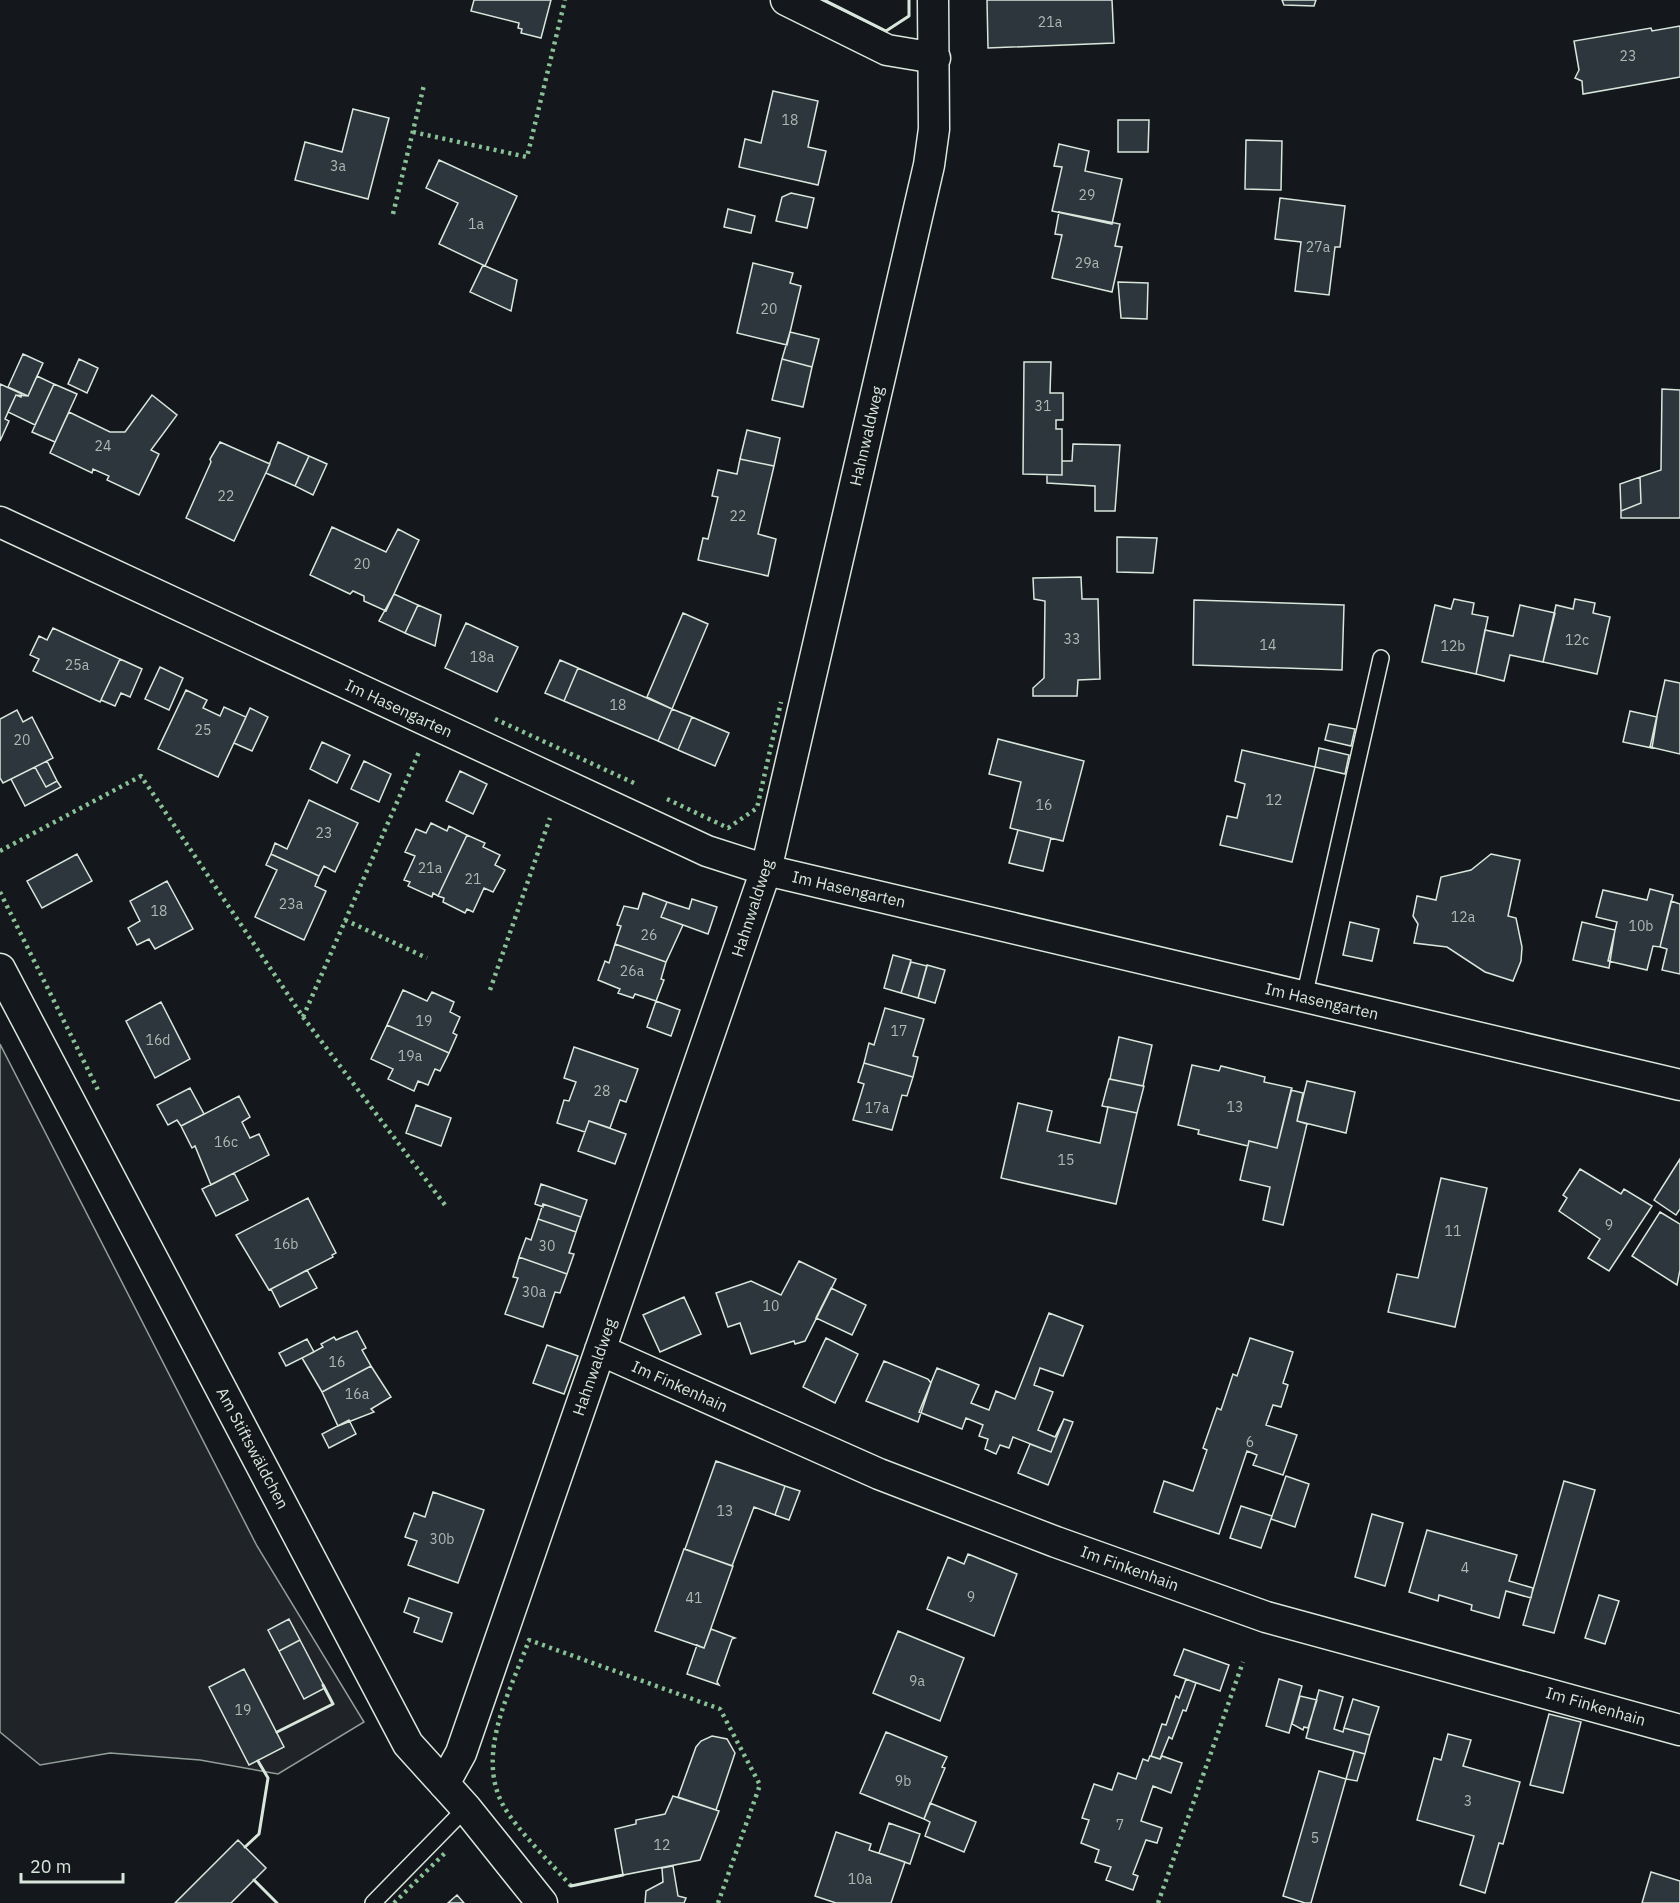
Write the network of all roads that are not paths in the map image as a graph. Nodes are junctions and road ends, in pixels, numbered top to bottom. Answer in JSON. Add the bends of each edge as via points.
{"nodes":[{"id":1,"x":786,"y":0,"type":"edge"},
{"id":2,"x":933,"y":0,"type":"edge"},
{"id":3,"x":935,"y":58,"type":"junction"},
{"id":4,"x":0,"y":522,"type":"edge"},
{"id":5,"x":1381,"y":658,"type":"dead end"},
{"id":6,"x":766,"y":870,"type":"junction"},
{"id":7,"x":0,"y":969,"type":"edge"},
{"id":8,"x":1304,"y":997,"type":"junction"},
{"id":9,"x":1680,"y":1085,"type":"edge"},
{"id":10,"x":600,"y":1350,"type":"junction"},
{"id":11,"x":1680,"y":1730,"type":"edge"},
{"id":12,"x":444,"y":1784,"type":"junction"},
{"id":13,"x":466,"y":1808,"type":"junction"},
{"id":14,"x":373,"y":1903,"type":"edge"},
{"id":15,"x":542,"y":1903,"type":"edge"}],
"edges":[{"from":1,"to":3,"type":"street","via":[[887,50]]},
{"from":2,"to":3,"type":"street","name":"Hahnwaldweg"},
{"from":3,"to":6,"type":"street","name":"Hahnwaldweg","via":[[929,165]]},
{"from":4,"to":6,"type":"street","name":"Im Hasengarten","via":[[707,851]]},
{"from":5,"to":8,"type":"lane"},
{"from":6,"to":8,"type":"street","name":"Im Hasengarten"},
{"from":6,"to":10,"type":"street","name":"Hahnwaldweg"},
{"from":7,"to":12,"type":"street","name":"Am Stiftswäldchen","via":[[408,1744]]},
{"from":8,"to":9,"type":"street","name":"Im Hasengarten"},
{"from":10,"to":11,"type":"street","name":"Im Finkenhain","via":[[879,1474],[1243,1609]]},
{"from":10,"to":12,"type":"street","name":"Hahnwaldweg","via":[[461,1753]]},
{"from":12,"to":13,"type":"street","name":"Am Stiftswäldchen"},
{"from":13,"to":14,"type":"lane"},
{"from":13,"to":15,"type":"street","name":"Am Stiftswäldchen"}]}
